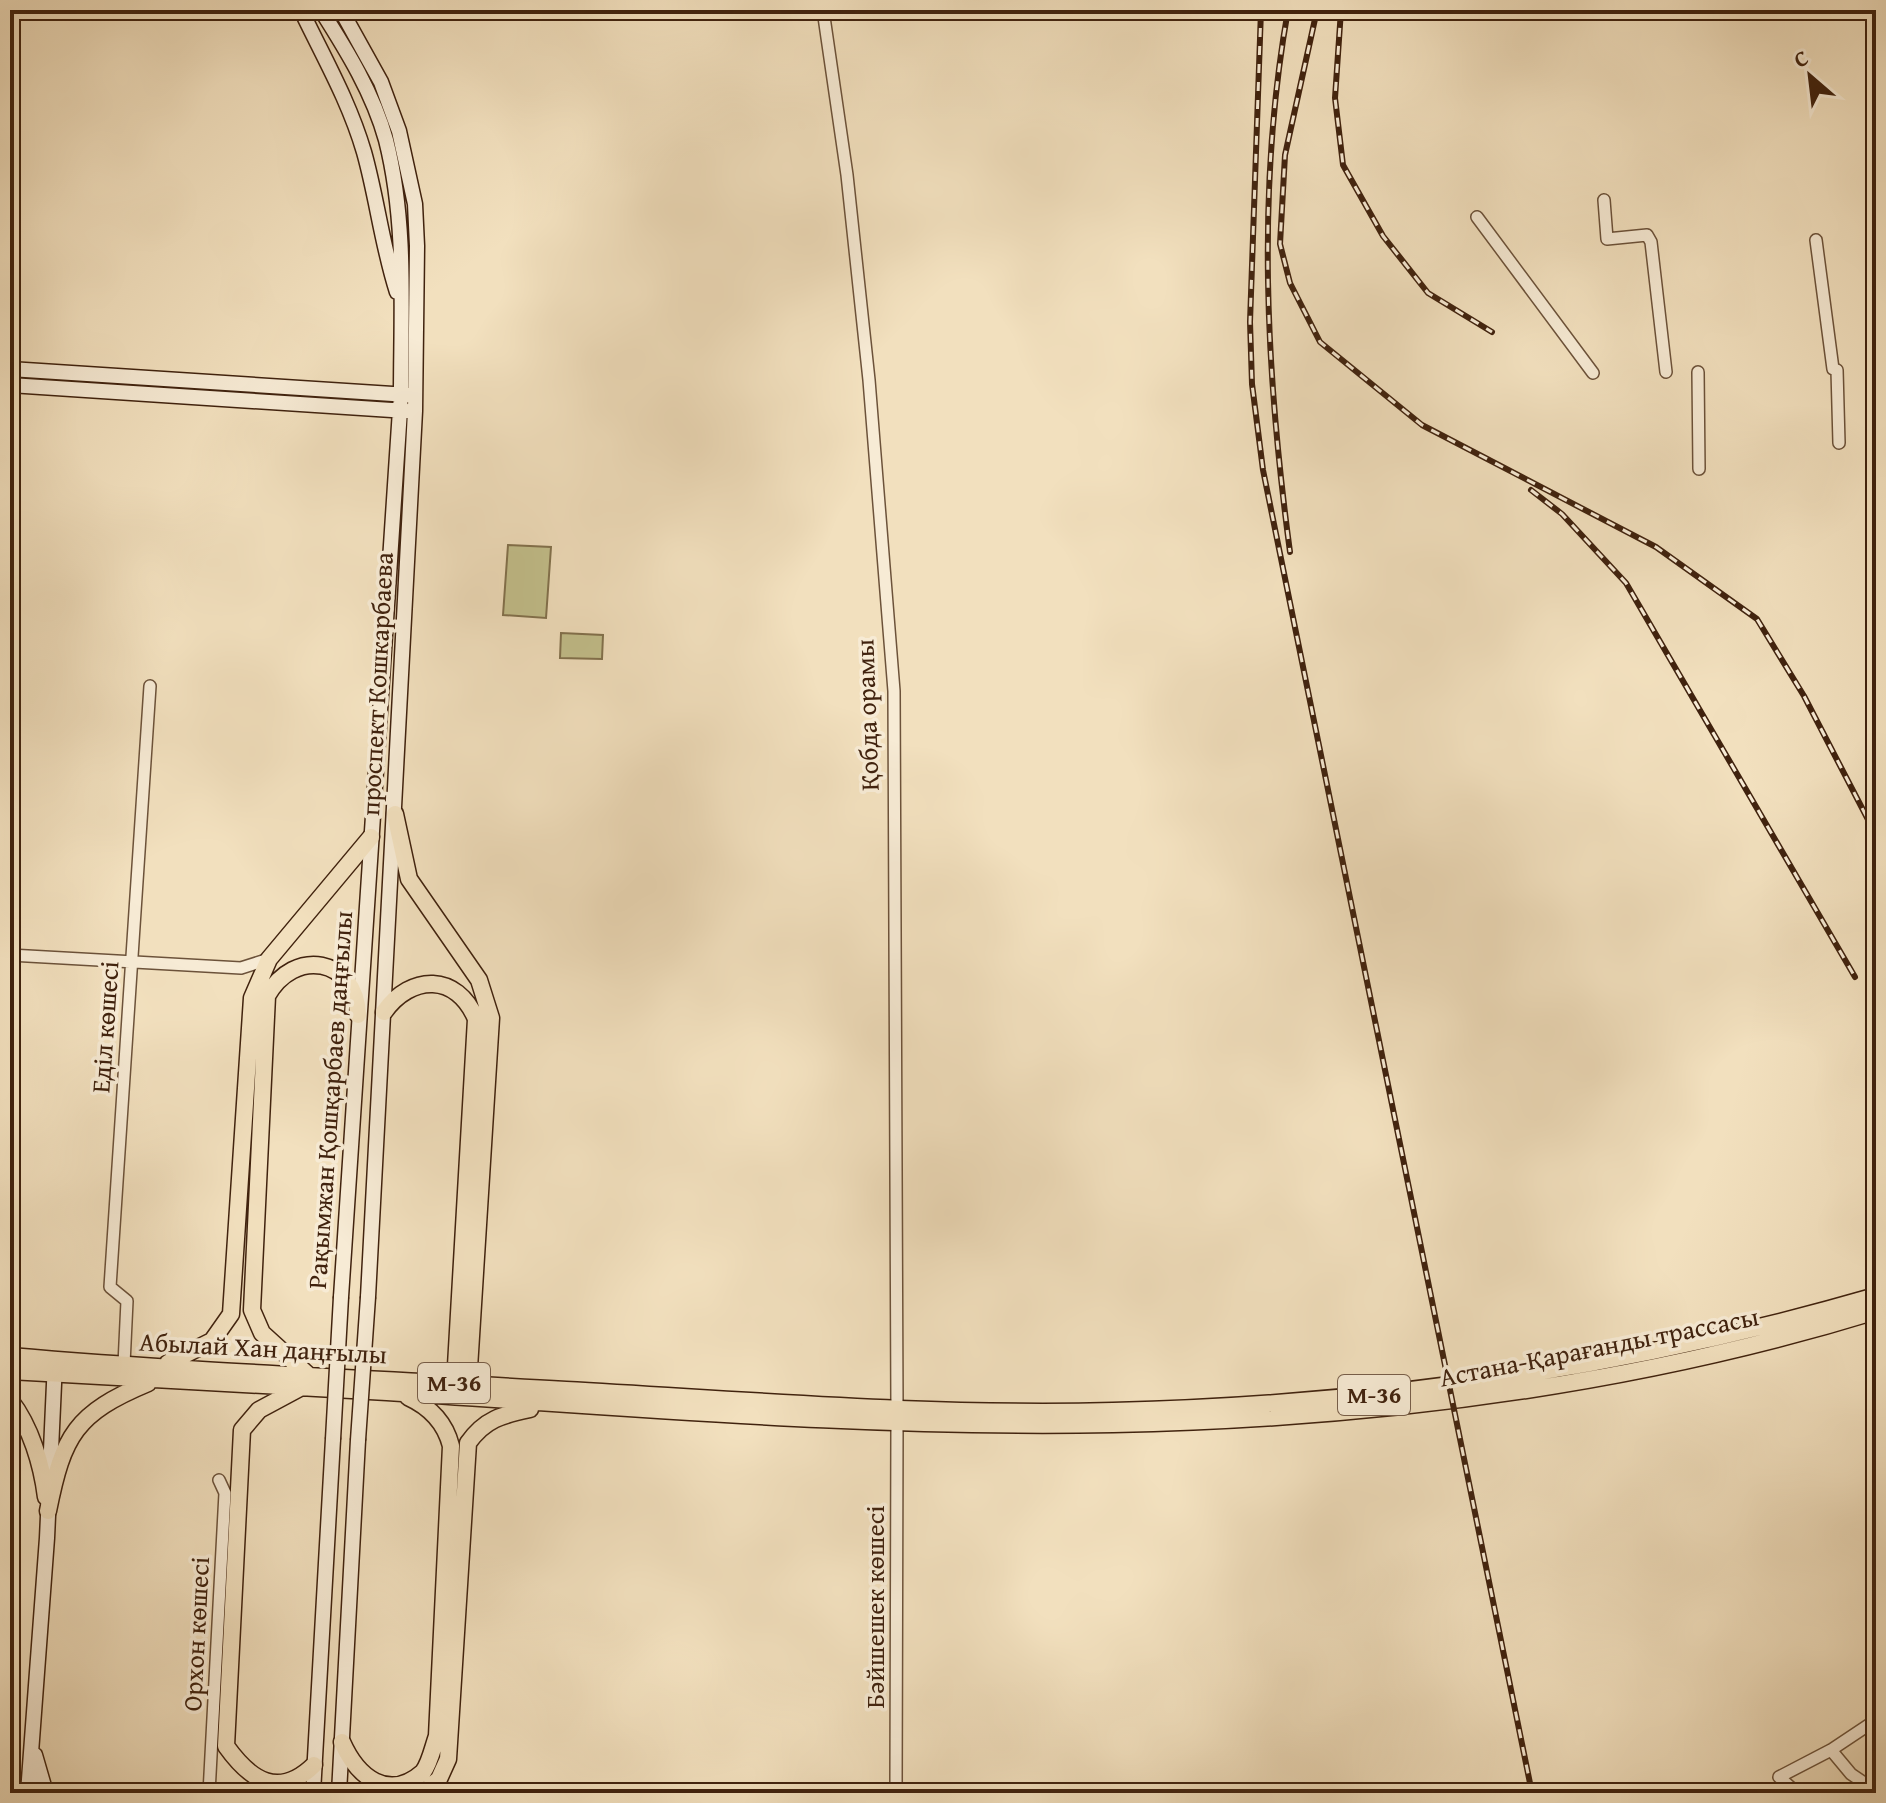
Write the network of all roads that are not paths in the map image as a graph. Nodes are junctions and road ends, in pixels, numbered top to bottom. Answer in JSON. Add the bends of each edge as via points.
{"nodes":[{"id":1,"x":301,"y":10,"type":"edge"},
{"id":2,"x":321,"y":10,"type":"edge"},
{"id":3,"x":341,"y":10,"type":"edge"},
{"id":4,"x":823,"y":10,"type":"edge"},
{"id":5,"x":1604,"y":200,"type":"dead end"},
{"id":6,"x":1477,"y":217,"type":"dead end"},
{"id":7,"x":1816,"y":240,"type":"dead end"},
{"id":8,"x":402,"y":307,"type":"junction"},
{"id":9,"x":10,"y":369,"type":"edge"},
{"id":10,"x":1666,"y":372,"type":"dead end"},
{"id":11,"x":1698,"y":372,"type":"dead end"},
{"id":12,"x":1593,"y":373,"type":"dead end"},
{"id":13,"x":10,"y":385,"type":"edge"},
{"id":14,"x":408,"y":395,"type":"junction"},
{"id":15,"x":408,"y":411,"type":"junction"},
{"id":16,"x":1839,"y":443,"type":"dead end"},
{"id":17,"x":1699,"y":469,"type":"dead end"},
{"id":18,"x":150,"y":686,"type":"dead end"},
{"id":19,"x":395,"y":814,"type":"junction"},
{"id":20,"x":371,"y":837,"type":"junction"},
{"id":21,"x":10,"y":955,"type":"edge"},
{"id":22,"x":269,"y":959,"type":"junction"},
{"id":23,"x":387,"y":959,"type":"joint"},
{"id":24,"x":133,"y":962,"type":"junction"},
{"id":25,"x":384,"y":1012,"type":"junction"},
{"id":26,"x":358,"y":1015,"type":"junction"},
{"id":27,"x":1876,"y":1296,"type":"edge"},
{"id":28,"x":1876,"y":1311,"type":"edge"},
{"id":29,"x":10,"y":1356,"type":"edge"},
{"id":30,"x":124,"y":1364,"type":"junction"},
{"id":31,"x":55,"y":1367,"type":"junction"},
{"id":32,"x":10,"y":1371,"type":"edge"},
{"id":33,"x":159,"y":1373,"type":"junction"},
{"id":34,"x":304,"y":1381,"type":"junction"},
{"id":35,"x":461,"y":1384,"type":"junction"},
{"id":36,"x":387,"y":1392,"type":"junction"},
{"id":37,"x":10,"y":1400,"type":"edge"},
{"id":38,"x":550,"y":1404,"type":"junction"},
{"id":39,"x":897,"y":1415,"type":"junction"},
{"id":40,"x":219,"y":1480,"type":"dead end"},
{"id":41,"x":48,"y":1511,"type":"junction"},
{"id":42,"x":1876,"y":1720,"type":"edge"},
{"id":43,"x":342,"y":1742,"type":"junction"},
{"id":44,"x":31,"y":1743,"type":"junction"},
{"id":45,"x":1831,"y":1750,"type":"junction"},
{"id":46,"x":314,"y":1765,"type":"junction"},
{"id":47,"x":1876,"y":1791,"type":"edge"},
{"id":48,"x":28,"y":1793,"type":"edge"},
{"id":49,"x":46,"y":1793,"type":"edge"},
{"id":50,"x":209,"y":1793,"type":"edge"},
{"id":51,"x":313,"y":1793,"type":"edge"},
{"id":52,"x":339,"y":1793,"type":"edge"},
{"id":53,"x":423,"y":1793,"type":"edge"},
{"id":54,"x":896,"y":1793,"type":"edge"},
{"id":55,"x":1797,"y":1793,"type":"edge"}],
"edges":[{"from":1,"to":8,"type":"main road","via":[[345,96]]},
{"from":2,"to":8,"type":"main road","via":[[369,94],[385,139],[398,197]]},
{"from":3,"to":14,"type":"main road","via":[[381,82],[399,131],[415,204]]},
{"from":4,"to":39,"type":"street","name":"Қобда орамы","via":[[869,380],[894,691]]},
{"from":5,"to":10,"type":"street","via":[[1607,239],[1647,235],[1651,242]]},
{"from":6,"to":12,"type":"street"},
{"from":7,"to":16,"type":"street","via":[[1835,370]]},
{"from":8,"to":14,"type":"main road"},
{"from":9,"to":14,"type":"main road"},
{"from":11,"to":17,"type":"street"},
{"from":13,"to":15,"type":"main road"},
{"from":14,"to":15,"type":"main road"},
{"from":15,"to":19,"type":"main road","name":"проспект Кошкарбаева"},
{"from":15,"to":20,"type":"main road","name":"Рақымжан Қошқарбаев даңғылы"},
{"from":18,"to":24,"type":"street","name":"Еділ көшесі"},
{"from":19,"to":23,"type":"main road","name":"проспект Кошкарбаева"},
{"from":19,"to":35,"type":"main road","via":[[409,879],[479,980],[491,1018]]},
{"from":20,"to":22,"type":"main road"},
{"from":20,"to":26,"type":"main road","name":"Рақымжан Қошқарбаев даңғылы"},
{"from":21,"to":24,"type":"street"},
{"from":22,"to":24,"type":"street","via":[[241,968]]},
{"from":22,"to":33,"type":"main road","via":[[252,998],[246,1046],[231,1314],[212,1341]]},
{"from":23,"to":25,"type":"main road","name":"Рақымжан Қошқарбаев даңғылы"},
{"from":24,"to":30,"type":"street","name":"Еділ көшесі","via":[[110,1287],[127,1301]]},
{"from":25,"to":35,"type":"main road","via":[[403,992],[422,983],[459,994],[476,1019]]},
{"from":25,"to":43,"type":"main road","name":"Рақымжан Қошқарбаев даңғылы","bridge":true},
{"from":26,"to":34,"type":"main road","via":[[352,986],[329,967],[314,964],[285,972],[267,996],[252,1310],[262,1333]]},
{"from":26,"to":46,"type":"main road","name":"Рақымжан Қошқарбаев даңғылы","bridge":true},
{"from":27,"to":39,"type":"main road","name":"Астана-Қарағанды трассасы","number":"M-36","via":[[1648,1353],[1470,1385],[1232,1407]]},
{"from":28,"to":39,"type":"main road","name":"Астана-Қарағанды трассасы","number":"M-36","via":[[1660,1365],[1474,1399],[1242,1419],[1111,1424]]},
{"from":29,"to":31,"type":"main road","name":"Абылай Хан даңғылы","number":"M-36"},
{"from":30,"to":31,"type":"main road","name":"Абылай Хан даңғылы","number":"M-36"},
{"from":30,"to":33,"type":"main road","name":"Абылай Хан даңғылы","number":"M-36"},
{"from":31,"to":32,"type":"main road","name":"Абылай Хан даңғылы","number":"M-36"},
{"from":31,"to":33,"type":"main road","name":"Абылай Хан даңғылы","number":"M-36"},
{"from":31,"to":41,"type":"main road"},
{"from":33,"to":34,"type":"main road","name":"Абылай Хан даңғылы","number":"M-36"},
{"from":33,"to":41,"type":"main road","via":[[104,1402],[82,1422],[59,1466]]},
{"from":34,"to":35,"type":"main road","name":"Абылай Хан даңғылы","number":"M-36"},
{"from":34,"to":36,"type":"main road","name":"Абылай Хан даңғылы","number":"M-36"},
{"from":34,"to":46,"type":"main road","via":[[259,1410],[242,1430],[226,1746],[249,1774],[262,1781],[291,1781]]},
{"from":35,"to":39,"type":"main road","name":"Абылай Хан даңғылы","number":"M-36"},
{"from":36,"to":38,"type":"main road","name":"Абылай Хан даңғылы","number":"M-36"},
{"from":36,"to":43,"type":"main road","via":[[425,1405],[447,1429],[451,1446],[437,1736],[425,1770],[393,1787],[375,1787],[360,1774]]},
{"from":37,"to":41,"type":"main road","via":[[39,1463]]},
{"from":38,"to":39,"type":"main road","name":"Абылай Хан даңғылы","number":"M-36"},
{"from":38,"to":53,"type":"main road","via":[[496,1416],[479,1426],[468,1443],[448,1759],[439,1779]]},
{"from":39,"to":54,"type":"street","name":"Бәйшешек көшесі"},
{"from":40,"to":50,"type":"street","name":"Орхон көшесі","via":[[225,1493]]},
{"from":41,"to":44,"type":"main road"},
{"from":42,"to":45,"type":"street"},
{"from":43,"to":52,"type":"main road","name":"Рақымжан Қошқарбаев даңғылы"},
{"from":44,"to":48,"type":"main road"},
{"from":44,"to":49,"type":"main road"},
{"from":45,"to":47,"type":"street","via":[[1851,1774]]},
{"from":45,"to":55,"type":"street","via":[[1779,1777]]},
{"from":46,"to":51,"type":"main road","name":"Рақымжан Қошқарбаев даңғылы"}]}
